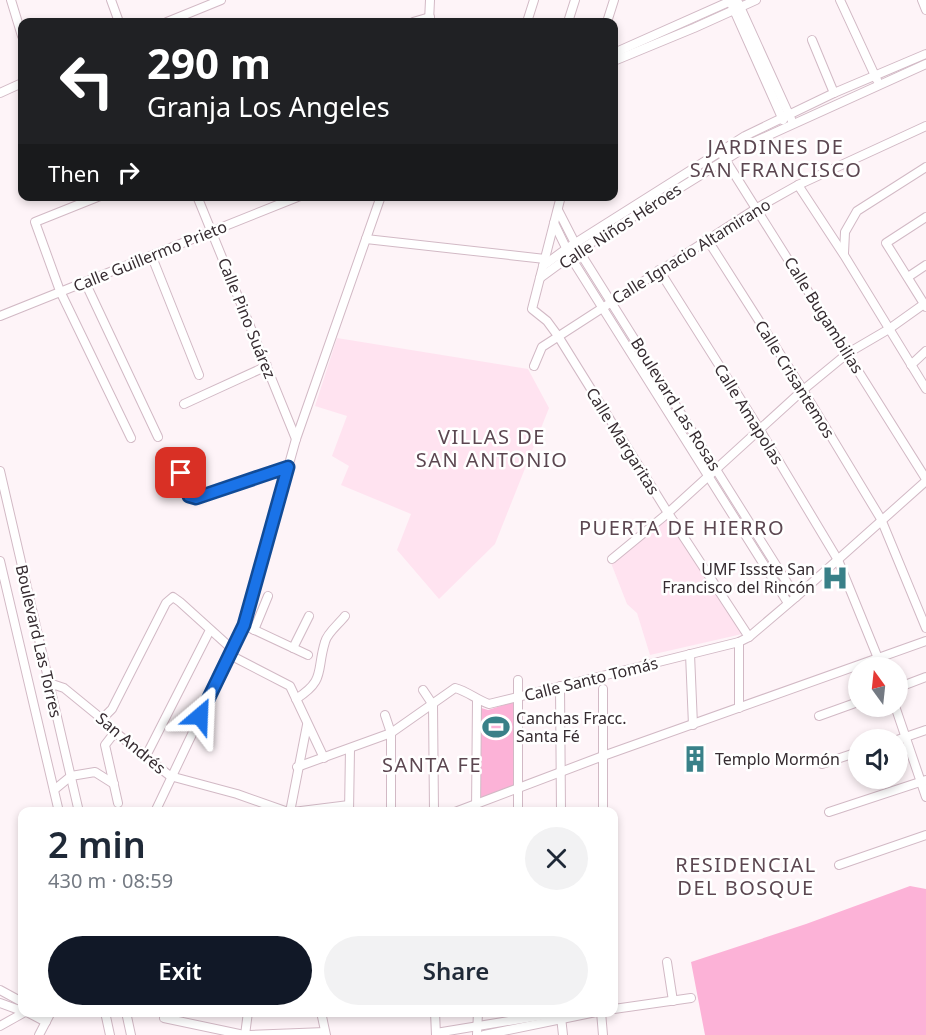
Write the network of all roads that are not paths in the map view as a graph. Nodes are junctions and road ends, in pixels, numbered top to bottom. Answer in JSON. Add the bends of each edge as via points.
{"nodes":[{"id":1,"x":11,"y":0,"type":"edge"},
{"id":2,"x":111,"y":0,"type":"edge"},
{"id":3,"x":221,"y":0,"type":"edge"},
{"id":4,"x":430,"y":0,"type":"edge"},
{"id":5,"x":534,"y":0,"type":"edge"},
{"id":6,"x":575,"y":0,"type":"edge"},
{"id":7,"x":614,"y":0,"type":"edge"},
{"id":8,"x":840,"y":0,"type":"edge"},
{"id":9,"x":922,"y":0,"type":"edge"},
{"id":10,"x":753,"y":1,"type":"edge"},
{"id":11,"x":735,"y":4,"type":"edge"},
{"id":12,"x":926,"y":10,"type":"edge"},
{"id":13,"x":118,"y":18,"type":"edge"},
{"id":14,"x":177,"y":18,"type":"edge"},
{"id":15,"x":429,"y":18,"type":"edge"},
{"id":16,"x":529,"y":18,"type":"edge"},
{"id":17,"x":569,"y":18,"type":"edge"},
{"id":18,"x":609,"y":18,"type":"edge"},
{"id":19,"x":18,"y":23,"type":"edge"},
{"id":20,"x":812,"y":40,"type":"dead end"},
{"id":21,"x":618,"y":50,"type":"edge"},
{"id":22,"x":926,"y":54,"type":"edge"},
{"id":23,"x":618,"y":59,"type":"edge"},
{"id":24,"x":926,"y":64,"type":"edge"},
{"id":25,"x":875,"y":76,"type":"junction"},
{"id":26,"x":879,"y":84,"type":"junction"},
{"id":27,"x":18,"y":85,"type":"edge"},
{"id":28,"x":0,"y":93,"type":"edge"},
{"id":29,"x":834,"y":93,"type":"junction"},
{"id":30,"x":786,"y":116,"type":"junction"},
{"id":31,"x":790,"y":125,"type":"junction"},
{"id":32,"x":926,"y":126,"type":"edge"},
{"id":33,"x":723,"y":155,"type":"junction"},
{"id":34,"x":926,"y":167,"type":"edge"},
{"id":35,"x":798,"y":185,"type":"junction"},
{"id":36,"x":82,"y":201,"type":"edge"},
{"id":37,"x":198,"y":201,"type":"edge"},
{"id":38,"x":288,"y":201,"type":"edge"},
{"id":39,"x":379,"y":201,"type":"edge"},
{"id":40,"x":560,"y":201,"type":"edge"},
{"id":41,"x":757,"y":208,"type":"junction"},
{"id":42,"x":558,"y":210,"type":"junction"},
{"id":43,"x":926,"y":217,"type":"edge"},
{"id":44,"x":554,"y":223,"type":"junction"},
{"id":45,"x":212,"y":232,"type":"junction"},
{"id":46,"x":366,"y":239,"type":"junction"},
{"id":47,"x":707,"y":239,"type":"junction"},
{"id":48,"x":577,"y":247,"type":"junction"},
{"id":49,"x":568,"y":253,"type":"junction"},
{"id":50,"x":844,"y":255,"type":"junction"},
{"id":51,"x":152,"y":257,"type":"junction"},
{"id":52,"x":544,"y":262,"type":"junction"},
{"id":53,"x":926,"y":265,"type":"edge"},
{"id":54,"x":659,"y":270,"type":"junction"},
{"id":55,"x":908,"y":277,"type":"junction"},
{"id":56,"x":540,"y":278,"type":"junction"},
{"id":57,"x":86,"y":282,"type":"junction"},
{"id":58,"x":60,"y":291,"type":"junction"},
{"id":59,"x":611,"y":302,"type":"junction"},
{"id":60,"x":925,"y":306,"type":"edge"},
{"id":61,"x":602,"y":307,"type":"junction"},
{"id":62,"x":0,"y":316,"type":"edge"},
{"id":63,"x":889,"y":329,"type":"junction"},
{"id":64,"x":558,"y":336,"type":"junction"},
{"id":65,"x":926,"y":351,"type":"edge"},
{"id":66,"x":848,"y":353,"type":"junction"},
{"id":67,"x":911,"y":365,"type":"junction"},
{"id":68,"x":267,"y":366,"type":"junction"},
{"id":69,"x":534,"y":366,"type":"dead end"},
{"id":70,"x":199,"y":375,"type":"dead end"},
{"id":71,"x":923,"y":377,"type":"edge"},
{"id":72,"x":926,"y":389,"type":"edge"},
{"id":73,"x":803,"y":390,"type":"junction"},
{"id":74,"x":184,"y":404,"type":"dead end"},
{"id":75,"x":760,"y":430,"type":"junction"},
{"id":76,"x":158,"y":436,"type":"dead end"},
{"id":77,"x":130,"y":438,"type":"dead end"},
{"id":78,"x":296,"y":440,"type":"junction"},
{"id":79,"x":288,"y":467,"type":"junction"},
{"id":80,"x":717,"y":468,"type":"junction"},
{"id":81,"x":0,"y":471,"type":"edge"},
{"id":82,"x":181,"y":473,"type":"dead end"},
{"id":83,"x":709,"y":475,"type":"junction"},
{"id":84,"x":926,"y":480,"type":"edge"},
{"id":85,"x":668,"y":513,"type":"junction"},
{"id":86,"x":881,"y":519,"type":"junction"},
{"id":87,"x":612,"y":559,"type":"dead end"},
{"id":88,"x":838,"y":560,"type":"junction"},
{"id":89,"x":0,"y":561,"type":"edge"},
{"id":90,"x":268,"y":596,"type":"dead end"},
{"id":91,"x":796,"y":597,"type":"junction"},
{"id":92,"x":788,"y":603,"type":"junction"},
{"id":93,"x":309,"y":616,"type":"dead end"},
{"id":94,"x":345,"y":616,"type":"dead end"},
{"id":95,"x":244,"y":625,"type":"junction"},
{"id":96,"x":926,"y":628,"type":"edge"},
{"id":97,"x":210,"y":630,"type":"junction"},
{"id":98,"x":254,"y":630,"type":"junction"},
{"id":99,"x":748,"y":637,"type":"junction"},
{"id":100,"x":926,"y":641,"type":"edge"},
{"id":101,"x":739,"y":642,"type":"junction"},
{"id":102,"x":293,"y":648,"type":"junction"},
{"id":103,"x":231,"y":652,"type":"junction"},
{"id":104,"x":690,"y":654,"type":"junction"},
{"id":105,"x":308,"y":655,"type":"dead end"},
{"id":106,"x":878,"y":657,"type":"edge"},
{"id":107,"x":881,"y":657,"type":"edge"},
{"id":108,"x":848,"y":669,"type":"edge"},
{"id":109,"x":926,"y":677,"type":"edge"},
{"id":110,"x":518,"y":680,"type":"dead end"},
{"id":111,"x":49,"y":683,"type":"junction"},
{"id":112,"x":908,"y":684,"type":"edge"},
{"id":113,"x":560,"y":686,"type":"junction"},
{"id":114,"x":603,"y":689,"type":"dead end"},
{"id":115,"x":423,"y":690,"type":"dead end"},
{"id":116,"x":519,"y":698,"type":"junction"},
{"id":117,"x":296,"y":699,"type":"junction"},
{"id":118,"x":477,"y":700,"type":"junction"},
{"id":119,"x":433,"y":705,"type":"junction"},
{"id":120,"x":848,"y":706,"type":"edge"},
{"id":121,"x":739,"y":708,"type":"junction"},
{"id":122,"x":385,"y":715,"type":"dead end"},
{"id":123,"x":819,"y":716,"type":"dead end"},
{"id":124,"x":102,"y":719,"type":"junction"},
{"id":125,"x":693,"y":724,"type":"junction"},
{"id":126,"x":307,"y":725,"type":"junction"},
{"id":127,"x":926,"y":730,"type":"edge"},
{"id":128,"x":115,"y":732,"type":"junction"},
{"id":129,"x":391,"y":733,"type":"junction"},
{"id":130,"x":908,"y":736,"type":"edge"},
{"id":131,"x":350,"y":749,"type":"junction"},
{"id":132,"x":908,"y":752,"type":"edge"},
{"id":133,"x":848,"y":755,"type":"edge"},
{"id":134,"x":146,"y":756,"type":"junction"},
{"id":135,"x":603,"y":756,"type":"junction"},
{"id":136,"x":324,"y":758,"type":"junction"},
{"id":137,"x":822,"y":764,"type":"dead end"},
{"id":138,"x":297,"y":767,"type":"junction"},
{"id":139,"x":561,"y":772,"type":"junction"},
{"id":140,"x":170,"y":776,"type":"junction"},
{"id":141,"x":923,"y":781,"type":"edge"},
{"id":142,"x":62,"y":783,"type":"junction"},
{"id":143,"x":114,"y":784,"type":"junction"},
{"id":144,"x":517,"y":789,"type":"junction"},
{"id":145,"x":926,"y":797,"type":"edge"},
{"id":146,"x":118,"y":803,"type":"dead end"},
{"id":147,"x":60,"y":807,"type":"edge"},
{"id":148,"x":76,"y":807,"type":"edge"},
{"id":149,"x":157,"y":807,"type":"edge"},
{"id":150,"x":275,"y":807,"type":"edge"},
{"id":151,"x":291,"y":807,"type":"edge"},
{"id":152,"x":349,"y":807,"type":"edge"},
{"id":153,"x":391,"y":807,"type":"edge"},
{"id":154,"x":434,"y":807,"type":"edge"},
{"id":155,"x":476,"y":807,"type":"edge"},
{"id":156,"x":478,"y":807,"type":"edge"},
{"id":157,"x":518,"y":807,"type":"edge"},
{"id":158,"x":561,"y":807,"type":"edge"},
{"id":159,"x":603,"y":807,"type":"edge"},
{"id":160,"x":829,"y":812,"type":"dead end"},
{"id":161,"x":926,"y":835,"type":"edge"},
{"id":162,"x":839,"y":865,"type":"dead end"},
{"id":163,"x":667,"y":962,"type":"dead end"},
{"id":164,"x":0,"y":990,"type":"edge"},
{"id":165,"x":691,"y":998,"type":"dead end"},
{"id":166,"x":18,"y":1000,"type":"edge"},
{"id":167,"x":674,"y":1001,"type":"junction"},
{"id":168,"x":0,"y":1004,"type":"edge"},
{"id":169,"x":618,"y":1008,"type":"edge"},
{"id":170,"x":18,"y":1010,"type":"edge"},
{"id":171,"x":18,"y":1016,"type":"edge"},
{"id":172,"x":47,"y":1017,"type":"edge"},
{"id":173,"x":106,"y":1017,"type":"edge"},
{"id":174,"x":127,"y":1017,"type":"edge"},
{"id":175,"x":173,"y":1017,"type":"edge"},
{"id":176,"x":247,"y":1017,"type":"edge"},
{"id":177,"x":322,"y":1017,"type":"edge"},
{"id":178,"x":435,"y":1017,"type":"edge"},
{"id":179,"x":516,"y":1017,"type":"edge"},
{"id":180,"x":556,"y":1017,"type":"edge"},
{"id":181,"x":561,"y":1017,"type":"edge"},
{"id":182,"x":600,"y":1017,"type":"edge"},
{"id":183,"x":0,"y":1026,"type":"edge"},
{"id":184,"x":477,"y":1031,"type":"edge"},
{"id":185,"x":520,"y":1031,"type":"edge"},
{"id":186,"x":325,"y":1034,"type":"edge"},
{"id":187,"x":436,"y":1034,"type":"edge"},
{"id":188,"x":39,"y":1035,"type":"edge"},
{"id":189,"x":110,"y":1035,"type":"edge"},
{"id":190,"x":131,"y":1035,"type":"edge"},
{"id":191,"x":244,"y":1035,"type":"edge"},
{"id":192,"x":250,"y":1035,"type":"edge"},
{"id":193,"x":484,"y":1035,"type":"edge"},
{"id":194,"x":563,"y":1035,"type":"edge"},
{"id":195,"x":603,"y":1035,"type":"edge"}],
"edges":[{"from":1,"to":19,"type":"street"},
{"from":2,"to":13,"type":"street"},
{"from":3,"to":14,"type":"street"},
{"from":4,"to":15,"type":"street"},
{"from":5,"to":16,"type":"street"},
{"from":6,"to":17,"type":"street"},
{"from":7,"to":18,"type":"street"},
{"from":8,"to":25,"type":"street"},
{"from":9,"to":12,"type":"street"},
{"from":10,"to":11,"type":"street"},
{"from":11,"to":21,"type":"street"},
{"from":11,"to":23,"type":"street"},
{"from":11,"to":30,"type":"street"},
{"from":20,"to":29,"type":"street"},
{"from":22,"to":25,"type":"street","name":"Calle Niños Héroes"},
{"from":24,"to":26,"type":"street","name":"Calle Niños Héroes"},
{"from":25,"to":26,"type":"street"},
{"from":25,"to":29,"type":"street","name":"Calle Niños Héroes"},
{"from":26,"to":31,"type":"street","name":"Calle Niños Héroes"},
{"from":27,"to":28,"type":"street"},
{"from":29,"to":30,"type":"street","name":"Calle Niños Héroes"},
{"from":30,"to":31,"type":"street"},
{"from":30,"to":33,"type":"street","name":"Calle Niños Héroes","via":[[745,136]]},
{"from":31,"to":33,"type":"street","name":"Calle Niños Héroes"},
{"from":32,"to":35,"type":"street","name":"Calle Ignacio Altamirano"},
{"from":33,"to":41,"type":"street","name":"Calle Bugambilias"},
{"from":33,"to":48,"type":"street","name":"Calle Niños Héroes"},
{"from":34,"to":50,"type":"street","via":[[857,211],[845,232]]},
{"from":35,"to":41,"type":"street","name":"Calle Ignacio Altamirano"},
{"from":35,"to":50,"type":"street"},
{"from":36,"to":58,"type":"street","via":[[35,222]]},
{"from":37,"to":45,"type":"street","name":"Calle Pino Suárez"},
{"from":38,"to":45,"type":"street","name":"Calle Guillermo Prieto"},
{"from":39,"to":46,"type":"street"},
{"from":40,"to":42,"type":"street"},
{"from":41,"to":47,"type":"street","name":"Calle Ignacio Altamirano"},
{"from":41,"to":66,"type":"street","name":"Calle Bugambilias"},
{"from":42,"to":44,"type":"street"},
{"from":42,"to":48,"type":"street","name":"Boulevard Las Rosas"},
{"from":43,"to":55,"type":"street","via":[[886,243]]},
{"from":44,"to":49,"type":"street","name":"Boulevard Las Rosas"},
{"from":44,"to":52,"type":"street"},
{"from":45,"to":51,"type":"street","name":"Calle Guillermo Prieto"},
{"from":45,"to":68,"type":"street","name":"Calle Pino Suárez"},
{"from":46,"to":52,"type":"street"},
{"from":46,"to":78,"type":"street"},
{"from":47,"to":54,"type":"street","name":"Calle Ignacio Altamirano"},
{"from":47,"to":73,"type":"street","name":"Calle Crisantemos"},
{"from":48,"to":49,"type":"street","name":"Calle Niños Héroes"},
{"from":48,"to":59,"type":"street","name":"Boulevard Las Rosas"},
{"from":49,"to":52,"type":"street","name":"Calle Niños Héroes"},
{"from":49,"to":56,"type":"street","name":"Calle Niños Héroes"},
{"from":49,"to":61,"type":"street","name":"Boulevard Las Rosas"},
{"from":50,"to":63,"type":"street"},
{"from":51,"to":57,"type":"street","name":"Calle Guillermo Prieto"},
{"from":51,"to":70,"type":"street"},
{"from":52,"to":56,"type":"street"},
{"from":53,"to":55,"type":"street"},
{"from":54,"to":59,"type":"street","name":"Calle Ignacio Altamirano"},
{"from":54,"to":75,"type":"street","name":"Calle Amapolas"},
{"from":55,"to":60,"type":"street"},
{"from":56,"to":64,"type":"street","name":"Calle Margaritas","via":[[532,309]]},
{"from":57,"to":58,"type":"street","name":"Calle Guillermo Prieto"},
{"from":57,"to":76,"type":"street"},
{"from":58,"to":62,"type":"street","name":"Calle Guillermo Prieto"},
{"from":58,"to":77,"type":"street"},
{"from":59,"to":61,"type":"street","name":"Calle Ignacio Altamirano"},
{"from":59,"to":80,"type":"street","name":"Boulevard Las Rosas"},
{"from":60,"to":63,"type":"street"},
{"from":61,"to":64,"type":"street","name":"Calle Ignacio Altamirano"},
{"from":61,"to":83,"type":"street","name":"Boulevard Las Rosas"},
{"from":63,"to":66,"type":"street"},
{"from":63,"to":67,"type":"street"},
{"from":64,"to":69,"type":"street","name":"Calle Ignacio Altamirano","via":[[542,347]]},
{"from":64,"to":85,"type":"street","name":"Calle Margaritas"},
{"from":65,"to":67,"type":"street"},
{"from":66,"to":73,"type":"street"},
{"from":66,"to":84,"type":"street","name":"Calle Bugambilias"},
{"from":67,"to":71,"type":"street"},
{"from":68,"to":74,"type":"street"},
{"from":68,"to":78,"type":"street","name":"Calle Pino Suárez"},
{"from":71,"to":72,"type":"street"},
{"from":73,"to":75,"type":"street"},
{"from":73,"to":86,"type":"street","name":"Calle Crisantemos"},
{"from":75,"to":80,"type":"street"},
{"from":75,"to":88,"type":"street","name":"Calle Amapolas"},
{"from":78,"to":79,"type":"street"},
{"from":79,"to":82,"type":"street","via":[[196,498],[189,496]]},
{"from":79,"to":95,"type":"street"},
{"from":80,"to":83,"type":"street"},
{"from":80,"to":91,"type":"street","name":"Boulevard Las Rosas"},
{"from":81,"to":111,"type":"street","name":"Boulevard Las Torres"},
{"from":83,"to":85,"type":"street"},
{"from":83,"to":92,"type":"street","name":"Boulevard Las Rosas"},
{"from":84,"to":86,"type":"street","name":"Calle Santo Tomás"},
{"from":85,"to":87,"type":"street"},
{"from":85,"to":99,"type":"street","name":"Calle Margaritas"},
{"from":86,"to":88,"type":"street","name":"Calle Santo Tomás"},
{"from":86,"to":96,"type":"street","name":"Calle Crisantemos"},
{"from":88,"to":91,"type":"street","name":"Calle Santo Tomás"},
{"from":88,"to":106,"type":"street","name":"Calle Amapolas"},
{"from":89,"to":142,"type":"street","name":"Boulevard Las Torres"},
{"from":90,"to":98,"type":"street"},
{"from":91,"to":92,"type":"street","name":"Calle Santo Tomás"},
{"from":92,"to":99,"type":"street","name":"Calle Santo Tomás"},
{"from":93,"to":102,"type":"street"},
{"from":94,"to":117,"type":"street","via":[[325,640],[319,676],[310,690]]},
{"from":95,"to":98,"type":"street"},
{"from":95,"to":103,"type":"street"},
{"from":97,"to":103,"type":"street"},
{"from":97,"to":124,"type":"street","via":[[172,597],[112,709]]},
{"from":97,"to":134,"type":"street"},
{"from":98,"to":102,"type":"street"},
{"from":99,"to":101,"type":"street","name":"Calle Santo Tomás"},
{"from":100,"to":107,"type":"street"},
{"from":101,"to":104,"type":"street","name":"Calle Santo Tomás"},
{"from":101,"to":121,"type":"street"},
{"from":102,"to":105,"type":"street"},
{"from":103,"to":117,"type":"street","via":[[290,686]]},
{"from":103,"to":140,"type":"street"},
{"from":104,"to":113,"type":"street","name":"Calle Santo Tomás"},
{"from":104,"to":125,"type":"street"},
{"from":108,"to":121,"type":"street"},
{"from":109,"to":112,"type":"street"},
{"from":110,"to":116,"type":"street"},
{"from":111,"to":124,"type":"street","name":"San Andrés","via":[[64,688]]},
{"from":111,"to":142,"type":"street","name":"Boulevard Las Torres"},
{"from":113,"to":116,"type":"street","name":"Calle Santo Tomás"},
{"from":113,"to":139,"type":"street"},
{"from":114,"to":135,"type":"street"},
{"from":115,"to":119,"type":"street"},
{"from":116,"to":118,"type":"street","name":"Calle Santo Tomás","via":[[489,704]]},
{"from":116,"to":144,"type":"street"},
{"from":117,"to":126,"type":"street"},
{"from":118,"to":119,"type":"street","name":"Calle Santo Tomás","via":[[455,688]]},
{"from":118,"to":155,"type":"street"},
{"from":119,"to":129,"type":"street","name":"Calle Santo Tomás"},
{"from":119,"to":154,"type":"street"},
{"from":120,"to":123,"type":"street"},
{"from":121,"to":125,"type":"street"},
{"from":122,"to":129,"type":"street"},
{"from":124,"to":128,"type":"street","name":"San Andrés"},
{"from":125,"to":135,"type":"street"},
{"from":126,"to":136,"type":"street"},
{"from":126,"to":138,"type":"street"},
{"from":127,"to":130,"type":"street"},
{"from":128,"to":134,"type":"street","name":"San Andrés"},
{"from":128,"to":143,"type":"street","via":[[105,745]]},
{"from":129,"to":131,"type":"street","name":"Calle Santo Tomás"},
{"from":129,"to":153,"type":"street"},
{"from":131,"to":136,"type":"street","name":"Calle Santo Tomás"},
{"from":131,"to":152,"type":"street"},
{"from":132,"to":141,"type":"street"},
{"from":133,"to":137,"type":"street"},
{"from":134,"to":140,"type":"street","name":"San Andrés"},
{"from":135,"to":139,"type":"street"},
{"from":135,"to":159,"type":"street"},
{"from":136,"to":138,"type":"street","name":"Calle Santo Tomás"},
{"from":138,"to":151,"type":"street"},
{"from":139,"to":144,"type":"street"},
{"from":139,"to":158,"type":"street"},
{"from":140,"to":149,"type":"street"},
{"from":140,"to":150,"type":"street","name":"San Andrés"},
{"from":141,"to":145,"type":"street"},
{"from":141,"to":160,"type":"street"},
{"from":142,"to":143,"type":"street","via":[[94,772]]},
{"from":142,"to":147,"type":"street","name":"Boulevard Las Torres"},
{"from":142,"to":148,"type":"street","name":"Boulevard Las Torres"},
{"from":143,"to":146,"type":"street"},
{"from":144,"to":156,"type":"street"},
{"from":144,"to":157,"type":"street"},
{"from":161,"to":162,"type":"street"},
{"from":163,"to":167,"type":"street"},
{"from":164,"to":166,"type":"street"},
{"from":165,"to":167,"type":"street"},
{"from":167,"to":169,"type":"street"},
{"from":168,"to":170,"type":"street"},
{"from":171,"to":183,"type":"street"},
{"from":172,"to":188,"type":"street"},
{"from":173,"to":189,"type":"street"},
{"from":174,"to":190,"type":"street"},
{"from":175,"to":191,"type":"street"},
{"from":176,"to":191,"type":"street"},
{"from":177,"to":186,"type":"street"},
{"from":178,"to":187,"type":"street"},
{"from":179,"to":184,"type":"street"},
{"from":180,"to":185,"type":"street"},
{"from":181,"to":194,"type":"street"},
{"from":182,"to":195,"type":"street"},
{"from":184,"to":187,"type":"street"},
{"from":185,"to":193,"type":"street"},
{"from":186,"to":192,"type":"street"}]}
